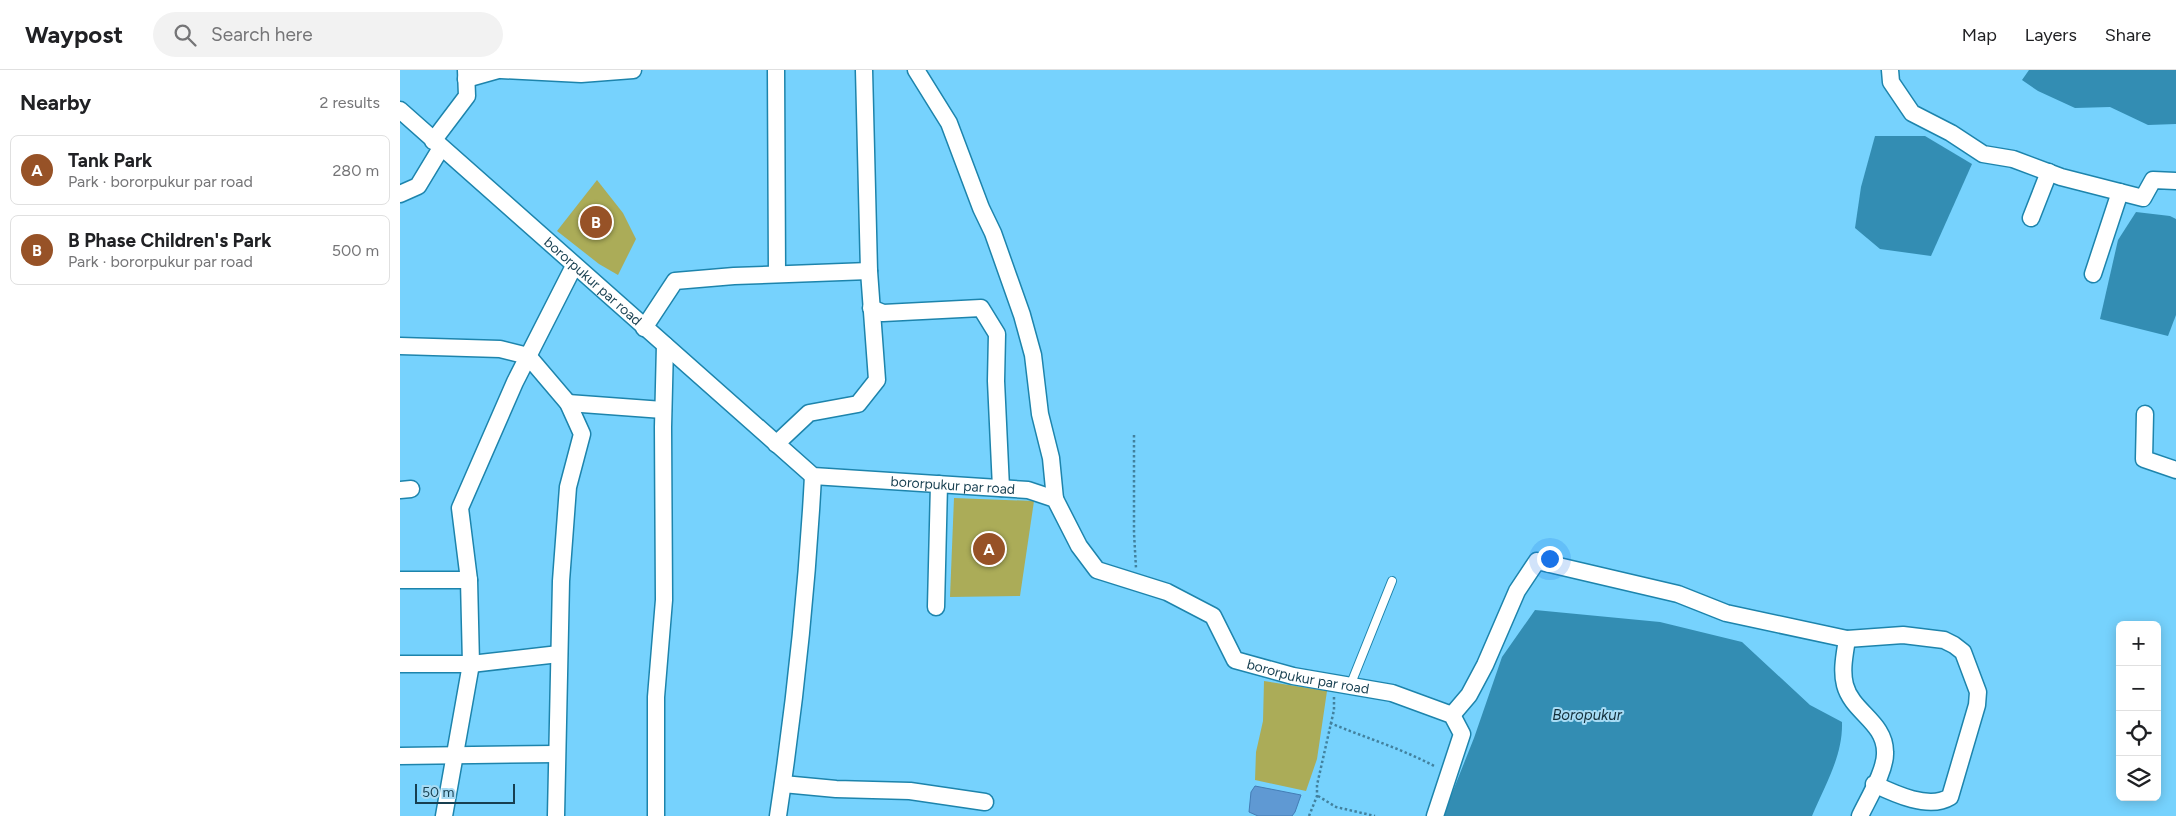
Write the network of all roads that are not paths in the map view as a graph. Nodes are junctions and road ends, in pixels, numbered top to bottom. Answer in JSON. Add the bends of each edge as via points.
{"nodes":[{"id":1,"x":499,"y":70,"type":"edge"},
{"id":2,"x":633,"y":70,"type":"edge"},
{"id":3,"x":776,"y":70,"type":"edge"},
{"id":4,"x":864,"y":70,"type":"edge"},
{"id":5,"x":916,"y":70,"type":"edge"},
{"id":6,"x":1890,"y":70,"type":"edge"},
{"id":7,"x":466,"y":75,"type":"edge"},
{"id":8,"x":400,"y":110,"type":"edge"},
{"id":9,"x":437,"y":145,"type":"junction"},
{"id":10,"x":2049,"y":172,"type":"junction"},
{"id":11,"x":2176,"y":181,"type":"edge"},
{"id":12,"x":2120,"y":192,"type":"junction"},
{"id":13,"x":400,"y":194,"type":"edge"},
{"id":14,"x":2031,"y":218,"type":"dead end"},
{"id":15,"x":574,"y":266,"type":"junction"},
{"id":16,"x":869,"y":271,"type":"junction"},
{"id":17,"x":777,"y":274,"type":"junction"},
{"id":18,"x":2093,"y":274,"type":"dead end"},
{"id":19,"x":871,"y":308,"type":"junction"},
{"id":20,"x":644,"y":328,"type":"junction"},
{"id":21,"x":664,"y":345,"type":"junction"},
{"id":22,"x":400,"y":346,"type":"edge"},
{"id":23,"x":528,"y":356,"type":"junction"},
{"id":24,"x":568,"y":403,"type":"junction"},
{"id":25,"x":663,"y":410,"type":"junction"},
{"id":26,"x":2145,"y":414,"type":"dead end"},
{"id":27,"x":776,"y":444,"type":"junction"},
{"id":28,"x":2176,"y":470,"type":"edge"},
{"id":29,"x":813,"y":476,"type":"junction"},
{"id":30,"x":939,"y":484,"type":"junction"},
{"id":31,"x":1001,"y":488,"type":"junction"},
{"id":32,"x":1055,"y":499,"type":"junction"},
{"id":33,"x":400,"y":580,"type":"edge"},
{"id":34,"x":469,"y":580,"type":"junction"},
{"id":35,"x":1392,"y":581,"type":"dead end"},
{"id":36,"x":936,"y":607,"type":"dead end"},
{"id":37,"x":1847,"y":639,"type":"junction"},
{"id":38,"x":559,"y":654,"type":"junction"},
{"id":39,"x":400,"y":664,"type":"edge"},
{"id":40,"x":471,"y":664,"type":"junction"},
{"id":41,"x":1350,"y":686,"type":"junction"},
{"id":42,"x":1452,"y":715,"type":"junction"},
{"id":43,"x":556,"y":754,"type":"junction"},
{"id":44,"x":400,"y":756,"type":"edge"},
{"id":45,"x":454,"y":756,"type":"junction"},
{"id":46,"x":783,"y":784,"type":"junction"},
{"id":47,"x":1874,"y":784,"type":"junction"},
{"id":48,"x":985,"y":802,"type":"dead end"},
{"id":49,"x":444,"y":816,"type":"edge"},
{"id":50,"x":556,"y":816,"type":"edge"},
{"id":51,"x":656,"y":816,"type":"edge"},
{"id":52,"x":778,"y":816,"type":"edge"},
{"id":53,"x":1436,"y":816,"type":"edge"},
{"id":54,"x":1860,"y":816,"type":"edge"}],
"edges":[{"from":1,"to":2,"type":"street","via":[[580,74]]},
{"from":1,"to":7,"type":"street"},
{"from":3,"to":17,"type":"street"},
{"from":4,"to":16,"type":"street"},
{"from":5,"to":32,"type":"street","via":[[949,124],[1022,315],[1033,355]]},
{"from":6,"to":10,"type":"street","via":[[1891,82],[1912,113],[1983,154],[2013,159]]},
{"from":7,"to":9,"type":"street","via":[[467,96]]},
{"from":8,"to":9,"type":"street","name":"bororpukur par road"},
{"from":9,"to":13,"type":"street","via":[[418,186]]},
{"from":9,"to":15,"type":"street","name":"bororpukur par road"},
{"from":10,"to":12,"type":"street"},
{"from":10,"to":14,"type":"street"},
{"from":11,"to":12,"type":"street","via":[[2153,180],[2143,198]]},
{"from":12,"to":18,"type":"street"},
{"from":15,"to":20,"type":"street","name":"bororpukur par road"},
{"from":15,"to":23,"type":"street"},
{"from":16,"to":17,"type":"street"},
{"from":16,"to":19,"type":"street"},
{"from":17,"to":20,"type":"street","via":[[675,282]]},
{"from":19,"to":27,"type":"street","via":[[877,380],[858,404],[809,413]]},
{"from":19,"to":31,"type":"street","via":[[884,312],[981,308],[997,334]]},
{"from":20,"to":21,"type":"street","name":"bororpukur par road"},
{"from":21,"to":25,"type":"street"},
{"from":21,"to":27,"type":"street","name":"bororpukur par road"},
{"from":22,"to":23,"type":"street","via":[[500,349]]},
{"from":23,"to":24,"type":"street"},
{"from":23,"to":34,"type":"street","via":[[460,508]]},
{"from":24,"to":25,"type":"street"},
{"from":24,"to":38,"type":"street","via":[[582,434],[568,487]]},
{"from":25,"to":51,"type":"street","via":[[664,600],[656,697]]},
{"from":26,"to":28,"type":"street","via":[[2144,459]]},
{"from":27,"to":29,"type":"street","name":"bororpukur par road"},
{"from":29,"to":30,"type":"street","name":"bororpukur par road"},
{"from":29,"to":46,"type":"street","via":[[807,582]]},
{"from":30,"to":31,"type":"street","name":"bororpukur par road"},
{"from":30,"to":36,"type":"street"},
{"from":31,"to":32,"type":"street","name":"bororpukur par road","via":[[1028,490]]},
{"from":32,"to":41,"type":"street","name":"bororpukur par road","via":[[1079,546],[1097,570],[1167,592],[1213,616],[1235,660],[1293,676]]},
{"from":33,"to":34,"type":"street"},
{"from":34,"to":40,"type":"street"},
{"from":35,"to":41,"type":"lane"},
{"from":37,"to":42,"type":"street","via":[[1726,613],[1678,594],[1537,561],[1517,591],[1470,694]]},
{"from":37,"to":47,"type":"street","via":[[1844,684],[1851,700],[1883,734],[1886,753]]},
{"from":37,"to":47,"type":"street","via":[[1903,635],[1944,640],[1963,652],[1978,692],[1978,705],[1950,796],[1942,801],[1928,802]]},
{"from":38,"to":40,"type":"street"},
{"from":38,"to":43,"type":"street"},
{"from":39,"to":40,"type":"street"},
{"from":40,"to":45,"type":"street"},
{"from":41,"to":42,"type":"street","name":"bororpukur par road","via":[[1392,693]]},
{"from":42,"to":53,"type":"street","via":[[1462,734]]},
{"from":43,"to":45,"type":"street"},
{"from":43,"to":50,"type":"street"},
{"from":44,"to":45,"type":"street"},
{"from":45,"to":49,"type":"street"},
{"from":46,"to":48,"type":"street","via":[[910,791]]},
{"from":46,"to":52,"type":"street"},
{"from":47,"to":54,"type":"street"}]}
